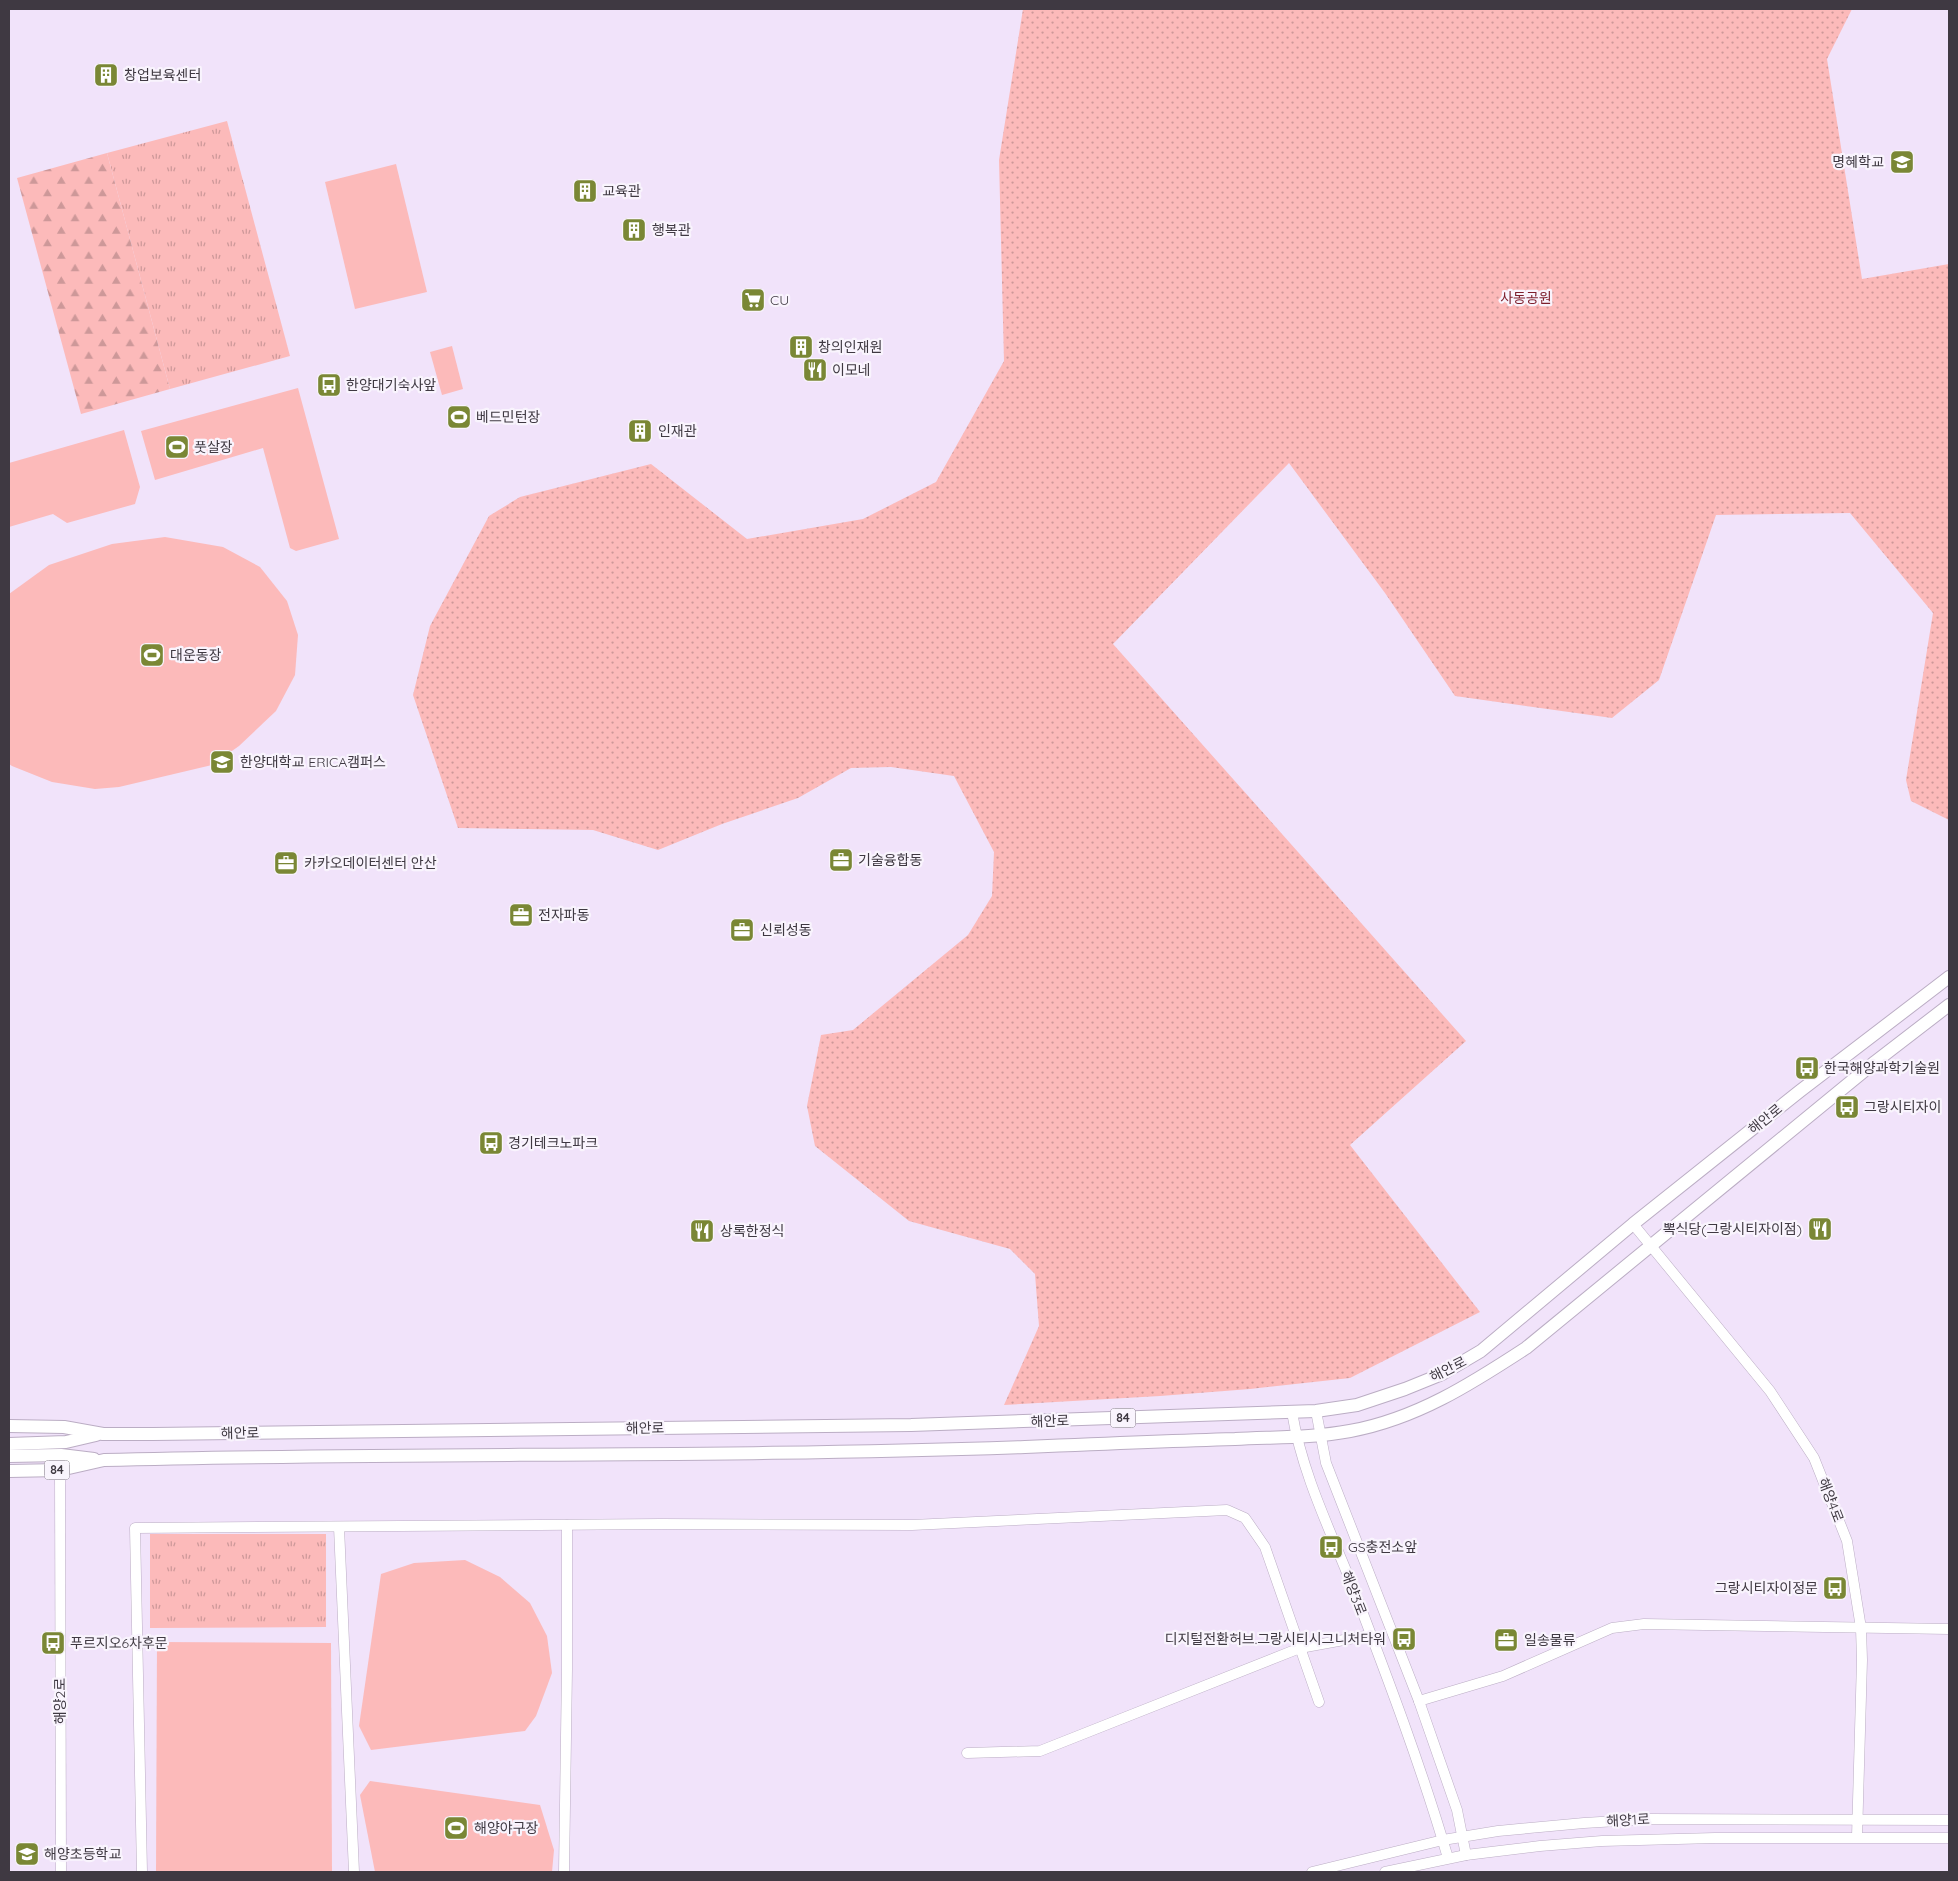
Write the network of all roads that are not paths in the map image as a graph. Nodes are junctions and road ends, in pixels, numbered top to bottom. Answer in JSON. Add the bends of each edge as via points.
{"nodes":[{"id":1,"x":1949,"y":977,"type":"edge"},
{"id":2,"x":1949,"y":1005,"type":"edge"},
{"id":3,"x":1633,"y":1224,"type":"junction"},
{"id":4,"x":1651,"y":1246,"type":"junction"},
{"id":5,"x":1316,"y":1411,"type":"junction"},
{"id":6,"x":1292,"y":1412,"type":"junction"},
{"id":7,"x":9,"y":1426,"type":"edge"},
{"id":8,"x":103,"y":1434,"type":"junction"},
{"id":9,"x":1321,"y":1434,"type":"junction"},
{"id":10,"x":1296,"y":1436,"type":"junction"},
{"id":11,"x":9,"y":1444,"type":"edge"},
{"id":12,"x":9,"y":1456,"type":"edge"},
{"id":13,"x":104,"y":1460,"type":"junction"},
{"id":14,"x":60,"y":1470,"type":"junction"},
{"id":15,"x":9,"y":1471,"type":"edge"},
{"id":16,"x":567,"y":1525,"type":"junction"},
{"id":17,"x":338,"y":1527,"type":"junction"},
{"id":18,"x":1861,"y":1628,"type":"junction"},
{"id":19,"x":1949,"y":1629,"type":"edge"},
{"id":20,"x":1371,"y":1635,"type":"junction"},
{"id":21,"x":1300,"y":1648,"type":"junction"},
{"id":22,"x":1419,"y":1701,"type":"junction"},
{"id":23,"x":1319,"y":1702,"type":"dead end"},
{"id":24,"x":967,"y":1753,"type":"dead end"},
{"id":25,"x":1857,"y":1819,"type":"junction"},
{"id":26,"x":1949,"y":1820,"type":"edge"},
{"id":27,"x":1462,"y":1837,"type":"junction"},
{"id":28,"x":1857,"y":1837,"type":"junction"},
{"id":29,"x":1949,"y":1838,"type":"edge"},
{"id":30,"x":1442,"y":1840,"type":"junction"},
{"id":31,"x":1466,"y":1855,"type":"junction"},
{"id":32,"x":1448,"y":1858,"type":"junction"},
{"id":33,"x":61,"y":1872,"type":"edge"},
{"id":34,"x":142,"y":1872,"type":"edge"},
{"id":35,"x":354,"y":1872,"type":"edge"},
{"id":36,"x":564,"y":1872,"type":"edge"},
{"id":37,"x":1312,"y":1872,"type":"edge"},
{"id":38,"x":1385,"y":1872,"type":"edge"}],
"edges":[{"from":1,"to":3,"type":"main road","name":"해안로","number":"84"},
{"from":2,"to":4,"type":"main road","name":"해안로","number":"84"},
{"from":3,"to":4,"type":"street","name":"해양4로"},
{"from":3,"to":5,"type":"main road","name":"해안로","number":"84","via":[[1481,1351],[1442,1374],[1405,1389],[1357,1405]]},
{"from":4,"to":9,"type":"main road","name":"해안로","number":"84","via":[[1526,1348],[1476,1381],[1402,1417],[1350,1431]]},
{"from":4,"to":18,"type":"street","name":"해양4로","via":[[1770,1391],[1814,1458],[1847,1541]]},
{"from":5,"to":6,"type":"main road","name":"해안로","number":"84"},
{"from":5,"to":9,"type":"street","name":"해양3로"},
{"from":6,"to":8,"type":"main road","name":"해안로","number":"84","via":[[911,1425]]},
{"from":6,"to":10,"type":"street","name":"해양3로"},
{"from":7,"to":8,"type":"main road","name":"해안로","number":"84","via":[[64,1426]]},
{"from":8,"to":11,"type":"main road","via":[[66,1442]]},
{"from":9,"to":10,"type":"main road","name":"해안로","number":"84"},
{"from":9,"to":22,"type":"street","name":"해양3로","via":[[1326,1463]]},
{"from":10,"to":13,"type":"main road","name":"해안로","number":"84","via":[[885,1452]]},
{"from":10,"to":20,"type":"street","name":"해양3로"},
{"from":12,"to":13,"type":"main road","via":[[61,1455]]},
{"from":13,"to":14,"type":"main road","name":"해안로","number":"84"},
{"from":14,"to":15,"type":"main road","name":"해안로","number":"84"},
{"from":14,"to":33,"type":"street","name":"해양2로"},
{"from":16,"to":17,"type":"street"},
{"from":16,"to":21,"type":"street","via":[[912,1525],[1227,1510],[1245,1518],[1265,1547]]},
{"from":16,"to":36,"type":"street"},
{"from":17,"to":34,"type":"street","via":[[135,1528]]},
{"from":17,"to":35,"type":"street"},
{"from":18,"to":19,"type":"street"},
{"from":18,"to":22,"type":"street","via":[[1644,1624],[1612,1628],[1504,1676]]},
{"from":18,"to":25,"type":"street","name":"해양4로"},
{"from":20,"to":21,"type":"street"},
{"from":20,"to":30,"type":"street","name":"해양3로","via":[[1404,1721]]},
{"from":21,"to":23,"type":"street"},
{"from":21,"to":24,"type":"street","via":[[1040,1751]]},
{"from":22,"to":27,"type":"street","name":"해양3로","via":[[1457,1810]]},
{"from":25,"to":26,"type":"street","name":"해양1로"},
{"from":25,"to":27,"type":"street","name":"해양1로","via":[[1650,1819],[1526,1828]]},
{"from":25,"to":28,"type":"street","name":"해양4로"},
{"from":27,"to":30,"type":"street","name":"해양1로"},
{"from":27,"to":31,"type":"street","name":"해양3로"},
{"from":28,"to":29,"type":"street","name":"해양1로"},
{"from":28,"to":31,"type":"street","name":"해양1로","via":[[1602,1841]]},
{"from":30,"to":32,"type":"street","name":"해양3로"},
{"from":30,"to":37,"type":"street","name":"해양1로"},
{"from":31,"to":32,"type":"street","name":"해양1로"},
{"from":32,"to":38,"type":"street","name":"해양1로"}]}
